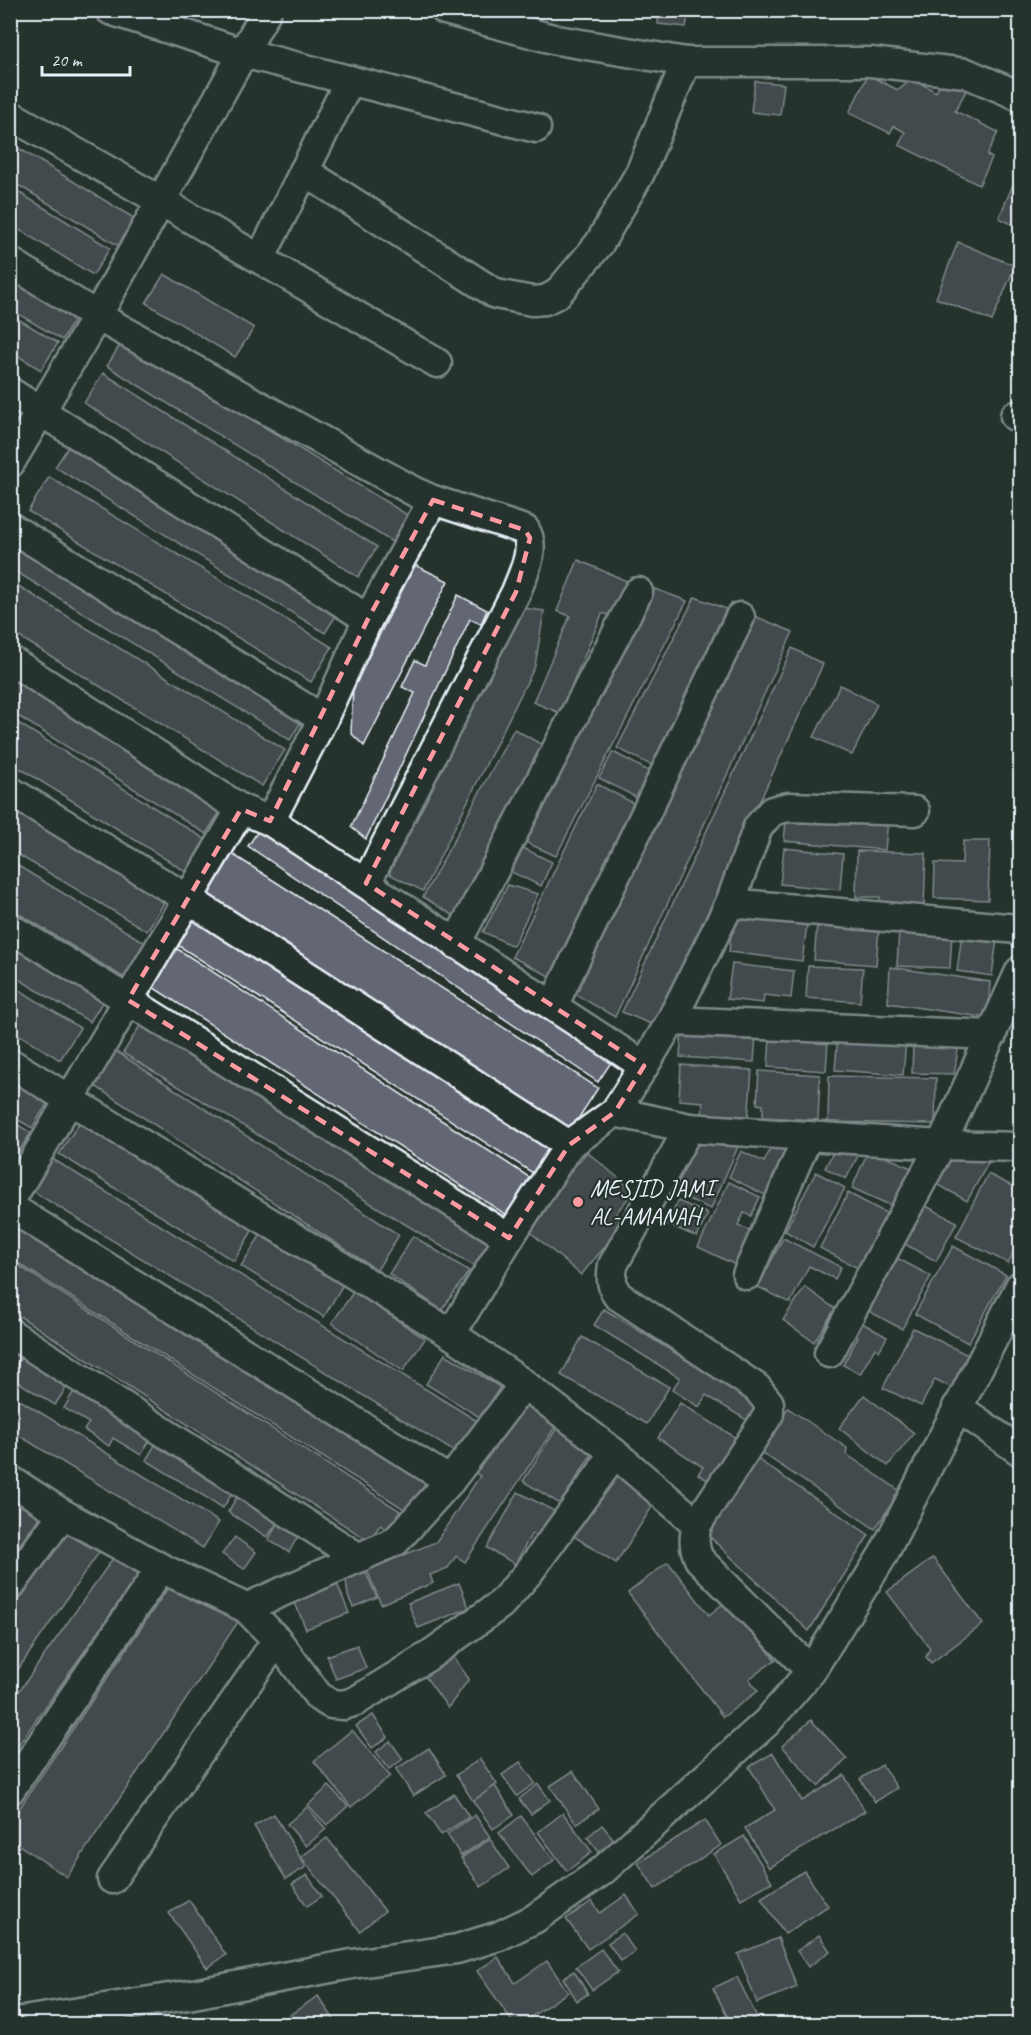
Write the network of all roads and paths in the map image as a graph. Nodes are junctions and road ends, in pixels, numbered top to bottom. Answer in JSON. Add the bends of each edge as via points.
{"nodes":[{"id":1,"x":110,"y":10,"type":"edge"},
{"id":2,"x":267,"y":10,"type":"edge"},
{"id":3,"x":445,"y":10,"type":"edge"},
{"id":4,"x":243,"y":53,"type":"junction"},
{"id":5,"x":686,"y":62,"type":"junction"},
{"id":6,"x":350,"y":80,"type":"junction"},
{"id":7,"x":1020,"y":96,"type":"edge"},
{"id":8,"x":10,"y":115,"type":"edge"},
{"id":9,"x":536,"y":128,"type":"dead end"},
{"id":10,"x":304,"y":171,"type":"junction"},
{"id":11,"x":161,"y":201,"type":"junction"},
{"id":12,"x":260,"y":259,"type":"junction"},
{"id":13,"x":10,"y":262,"type":"edge"},
{"id":14,"x":97,"y":316,"type":"junction"},
{"id":15,"x":437,"y":363,"type":"dead end"},
{"id":16,"x":10,"y":392,"type":"edge"},
{"id":17,"x":41,"y":411,"type":"junction"},
{"id":18,"x":10,"y":463,"type":"edge"},
{"id":19,"x":432,"y":500,"type":"junction"},
{"id":20,"x":10,"y":527,"type":"edge"},
{"id":21,"x":638,"y":592,"type":"dead end"},
{"id":22,"x":740,"y":617,"type":"dead end"},
{"id":23,"x":368,"y":619,"type":"junction"},
{"id":24,"x":10,"y":660,"type":"edge"},
{"id":25,"x":323,"y":719,"type":"junction"},
{"id":26,"x":10,"y":791,"type":"edge"},
{"id":27,"x":241,"y":809,"type":"junction"},
{"id":28,"x":915,"y":811,"type":"dead end"},
{"id":29,"x":270,"y":821,"type":"junction"},
{"id":30,"x":366,"y":883,"type":"junction"},
{"id":31,"x":188,"y":899,"type":"junction"},
{"id":32,"x":730,"y":903,"type":"junction"},
{"id":33,"x":10,"y":928,"type":"edge"},
{"id":34,"x":1020,"y":932,"type":"edge"},
{"id":35,"x":456,"y":944,"type":"junction"},
{"id":36,"x":1020,"y":971,"type":"edge"},
{"id":37,"x":129,"y":1000,"type":"junction"},
{"id":38,"x":553,"y":1006,"type":"junction"},
{"id":39,"x":671,"y":1020,"type":"junction"},
{"id":40,"x":992,"y":1035,"type":"junction"},
{"id":41,"x":10,"y":1063,"type":"edge"},
{"id":42,"x":644,"y":1066,"type":"junction"},
{"id":43,"x":70,"y":1100,"type":"junction"},
{"id":44,"x":615,"y":1112,"type":"junction"},
{"id":45,"x":689,"y":1128,"type":"junction"},
{"id":46,"x":808,"y":1136,"type":"junction"},
{"id":47,"x":569,"y":1145,"type":"junction"},
{"id":48,"x":941,"y":1145,"type":"junction"},
{"id":49,"x":1020,"y":1147,"type":"edge"},
{"id":50,"x":10,"y":1200,"type":"edge"},
{"id":51,"x":10,"y":1207,"type":"edge"},
{"id":52,"x":509,"y":1238,"type":"junction"},
{"id":53,"x":747,"y":1275,"type":"dead end"},
{"id":54,"x":1020,"y":1286,"type":"edge"},
{"id":55,"x":10,"y":1334,"type":"edge"},
{"id":56,"x":452,"y":1334,"type":"junction"},
{"id":57,"x":829,"y":1353,"type":"dead end"},
{"id":58,"x":524,"y":1384,"type":"junction"},
{"id":59,"x":957,"y":1407,"type":"junction"},
{"id":60,"x":1020,"y":1451,"type":"edge"},
{"id":61,"x":613,"y":1452,"type":"junction"},
{"id":62,"x":10,"y":1480,"type":"edge"},
{"id":63,"x":450,"y":1481,"type":"junction"},
{"id":64,"x":63,"y":1514,"type":"junction"},
{"id":65,"x":697,"y":1524,"type":"junction"},
{"id":66,"x":359,"y":1558,"type":"junction"},
{"id":67,"x":161,"y":1568,"type":"junction"},
{"id":68,"x":10,"y":1586,"type":"edge"},
{"id":69,"x":246,"y":1608,"type":"junction"},
{"id":70,"x":277,"y":1640,"type":"junction"},
{"id":71,"x":812,"y":1671,"type":"junction"},
{"id":72,"x":10,"y":1790,"type":"edge"},
{"id":73,"x":112,"y":1879,"type":"dead end"},
{"id":74,"x":21,"y":2022,"type":"edge"}],
"edges":[{"from":1,"to":4,"type":"street"},
{"from":2,"to":4,"type":"street"},
{"from":3,"to":5,"type":"street","via":[[557,40]]},
{"from":4,"to":6,"type":"street"},
{"from":4,"to":11,"type":"street"},
{"from":5,"to":7,"type":"street","via":[[871,62],[966,73]]},
{"from":5,"to":10,"type":"street","via":[[640,173],[599,244],[557,294],[545,300],[496,294]]},
{"from":6,"to":9,"type":"street"},
{"from":6,"to":10,"type":"street"},
{"from":8,"to":11,"type":"street"},
{"from":10,"to":12,"type":"street"},
{"from":11,"to":12,"type":"street"},
{"from":11,"to":14,"type":"street"},
{"from":12,"to":15,"type":"street"},
{"from":13,"to":14,"type":"street"},
{"from":14,"to":17,"type":"street"},
{"from":14,"to":19,"type":"street"},
{"from":16,"to":17,"type":"street"},
{"from":17,"to":18,"type":"street"},
{"from":17,"to":23,"type":"street"},
{"from":19,"to":23,"type":"street"},
{"from":19,"to":30,"type":"street","via":[[525,530],[531,549],[516,592]]},
{"from":20,"to":25,"type":"street"},
{"from":21,"to":35,"type":"street"},
{"from":22,"to":38,"type":"street"},
{"from":23,"to":25,"type":"street"},
{"from":24,"to":27,"type":"street"},
{"from":25,"to":29,"type":"street"},
{"from":26,"to":31,"type":"street"},
{"from":27,"to":29,"type":"street"},
{"from":27,"to":31,"type":"street"},
{"from":28,"to":32,"type":"street","via":[[788,807],[772,811],[758,827]]},
{"from":29,"to":30,"type":"street"},
{"from":30,"to":35,"type":"street"},
{"from":31,"to":37,"type":"street"},
{"from":31,"to":47,"type":"street"},
{"from":32,"to":34,"type":"street"},
{"from":32,"to":39,"type":"street"},
{"from":33,"to":37,"type":"street"},
{"from":35,"to":38,"type":"street"},
{"from":36,"to":40,"type":"street"},
{"from":37,"to":43,"type":"street"},
{"from":37,"to":52,"type":"street"},
{"from":38,"to":42,"type":"street"},
{"from":39,"to":40,"type":"street"},
{"from":39,"to":42,"type":"street"},
{"from":40,"to":48,"type":"street"},
{"from":41,"to":43,"type":"street"},
{"from":42,"to":44,"type":"street"},
{"from":43,"to":50,"type":"street"},
{"from":43,"to":56,"type":"street"},
{"from":44,"to":45,"type":"street"},
{"from":44,"to":47,"type":"street"},
{"from":45,"to":46,"type":"street"},
{"from":45,"to":65,"type":"street","via":[[614,1265],[611,1278],[617,1295],[758,1388],[769,1403],[769,1414]]},
{"from":46,"to":48,"type":"street"},
{"from":46,"to":53,"type":"street"},
{"from":47,"to":52,"type":"street"},
{"from":48,"to":49,"type":"street"},
{"from":48,"to":57,"type":"street"},
{"from":51,"to":63,"type":"street"},
{"from":52,"to":56,"type":"street"},
{"from":54,"to":59,"type":"street"},
{"from":55,"to":66,"type":"street"},
{"from":56,"to":58,"type":"street"},
{"from":58,"to":61,"type":"street"},
{"from":58,"to":63,"type":"street"},
{"from":59,"to":60,"type":"street"},
{"from":59,"to":71,"type":"street","via":[[883,1555]]},
{"from":61,"to":65,"type":"street"},
{"from":61,"to":70,"type":"street","via":[[529,1572],[501,1604],[356,1701],[331,1704],[319,1697]]},
{"from":62,"to":64,"type":"street"},
{"from":63,"to":66,"type":"street","via":[[396,1540]]},
{"from":64,"to":67,"type":"street"},
{"from":64,"to":68,"type":"street"},
{"from":65,"to":71,"type":"street","via":[[694,1537],[699,1558]]},
{"from":66,"to":69,"type":"street"},
{"from":67,"to":69,"type":"street"},
{"from":67,"to":72,"type":"street"},
{"from":69,"to":70,"type":"street"},
{"from":70,"to":73,"type":"street"},
{"from":71,"to":74,"type":"street","via":[[767,1722],[602,1871],[534,1919],[499,1936],[457,1949]]}]}
